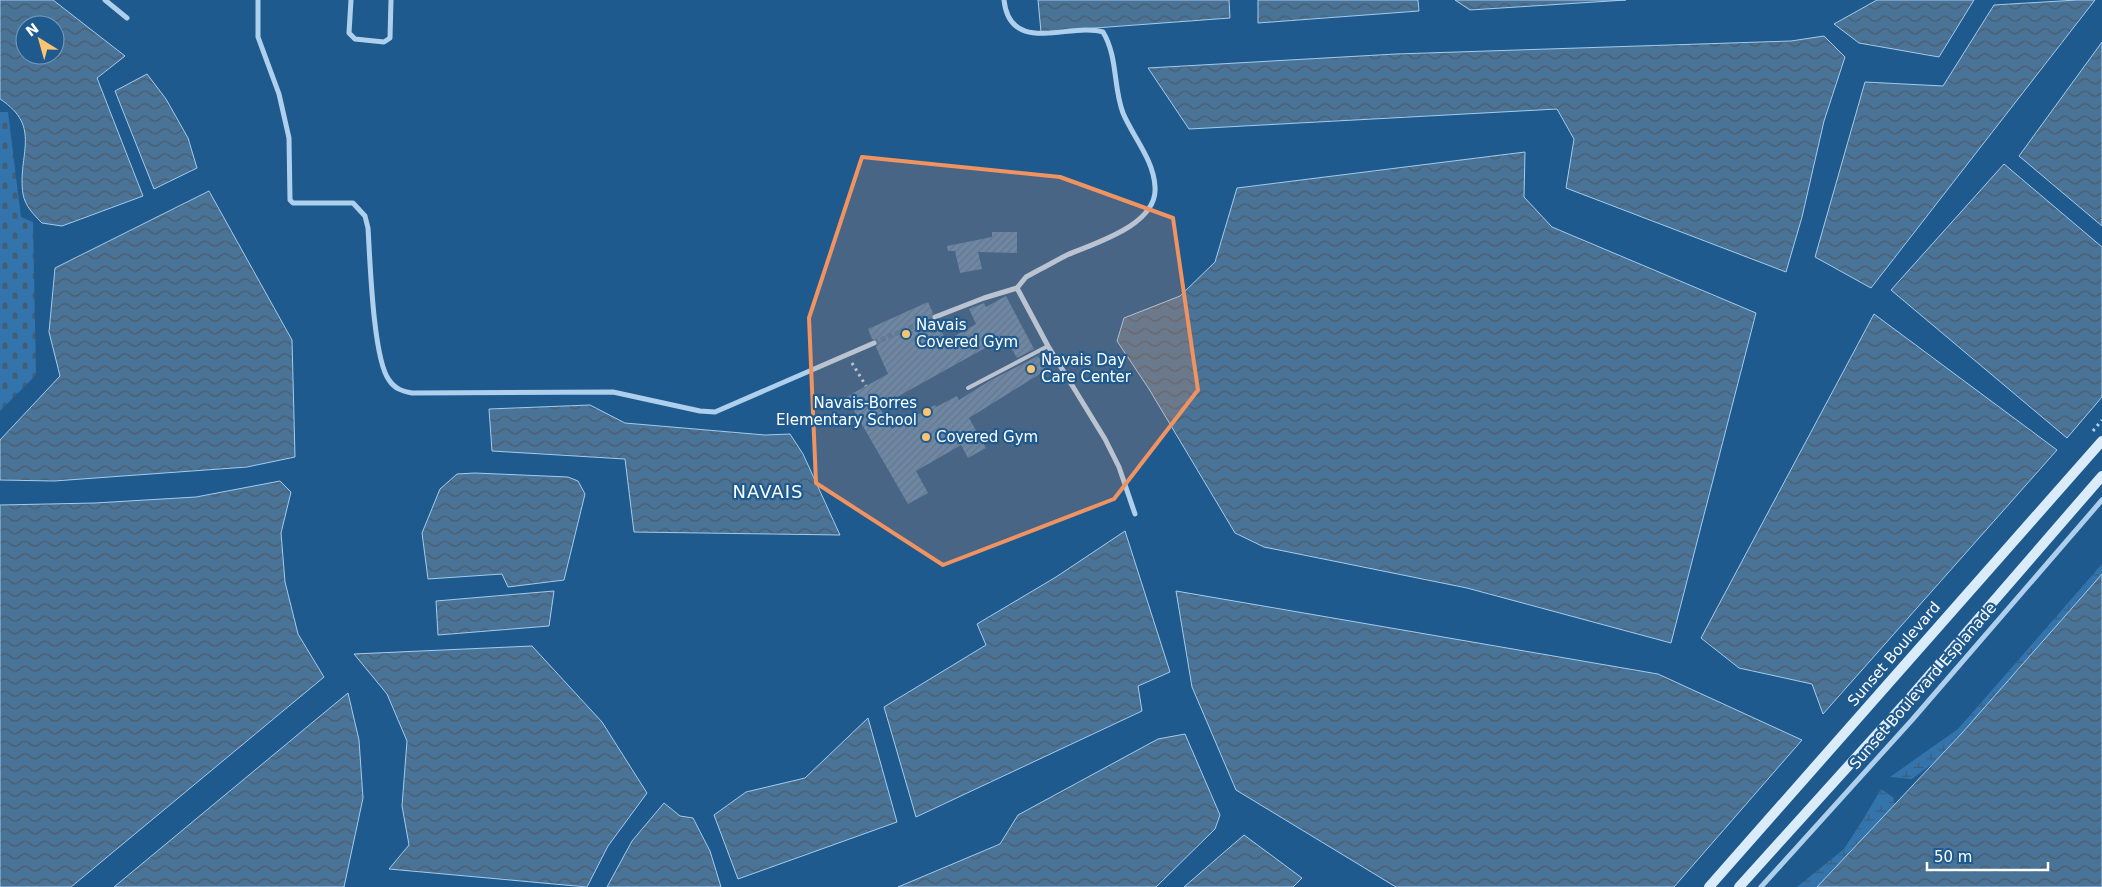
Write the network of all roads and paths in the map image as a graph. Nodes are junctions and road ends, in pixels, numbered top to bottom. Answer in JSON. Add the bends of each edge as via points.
{"nodes":[{"id":1,"x":106,"y":0,"type":"edge"},
{"id":2,"x":258,"y":0,"type":"edge"},
{"id":3,"x":351,"y":0,"type":"edge"},
{"id":4,"x":391,"y":0,"type":"edge"},
{"id":5,"x":1004,"y":0,"type":"edge"},
{"id":6,"x":127,"y":18,"type":"dead end"},
{"id":7,"x":1016,"y":288,"type":"junction"},
{"id":8,"x":935,"y":317,"type":"tunnel mouth"},
{"id":9,"x":874,"y":343,"type":"tunnel mouth"},
{"id":10,"x":1048,"y":346,"type":"junction"},
{"id":11,"x":850,"y":352,"type":"junction"},
{"id":12,"x":866,"y":386,"type":"dead end"},
{"id":13,"x":968,"y":388,"type":"dead end"},
{"id":14,"x":2102,"y":441,"type":"edge"},
{"id":15,"x":2102,"y":476,"type":"edge"},
{"id":16,"x":2102,"y":500,"type":"edge"},
{"id":17,"x":1135,"y":514,"type":"dead end"},
{"id":18,"x":1709,"y":887,"type":"edge"},
{"id":19,"x":1739,"y":887,"type":"edge"},
{"id":20,"x":1762,"y":887,"type":"edge"}],
"edges":[{"from":1,"to":6,"type":"street"},
{"from":2,"to":11,"type":"street","via":[[258,37],[279,94],[289,138],[290,200],[353,203],[365,216],[382,364],[388,379],[397,389],[412,394],[613,392],[715,412]]},
{"from":3,"to":4,"type":"street","via":[[351,36],[384,42],[390,38]]},
{"from":5,"to":7,"type":"street","via":[[1010,18],[1020,30],[1045,33],[1094,29],[1103,32],[1112,53],[1122,111],[1139,142],[1155,187],[1153,201],[1135,223],[1036,271]]},
{"from":7,"to":8,"type":"street"},
{"from":7,"to":10,"type":"street"},
{"from":9,"to":11,"type":"street"},
{"from":10,"to":13,"type":"lane"},
{"from":10,"to":17,"type":"street","via":[[1106,439]]},
{"from":11,"to":12,"type":"path"},
{"from":14,"to":18,"type":"main road","name":"Sunset Boulevard"},
{"from":15,"to":19,"type":"main road","via":[[1908,700]]},
{"from":16,"to":20,"type":"street","name":"Sunset Boulevard Esplanade"}]}
